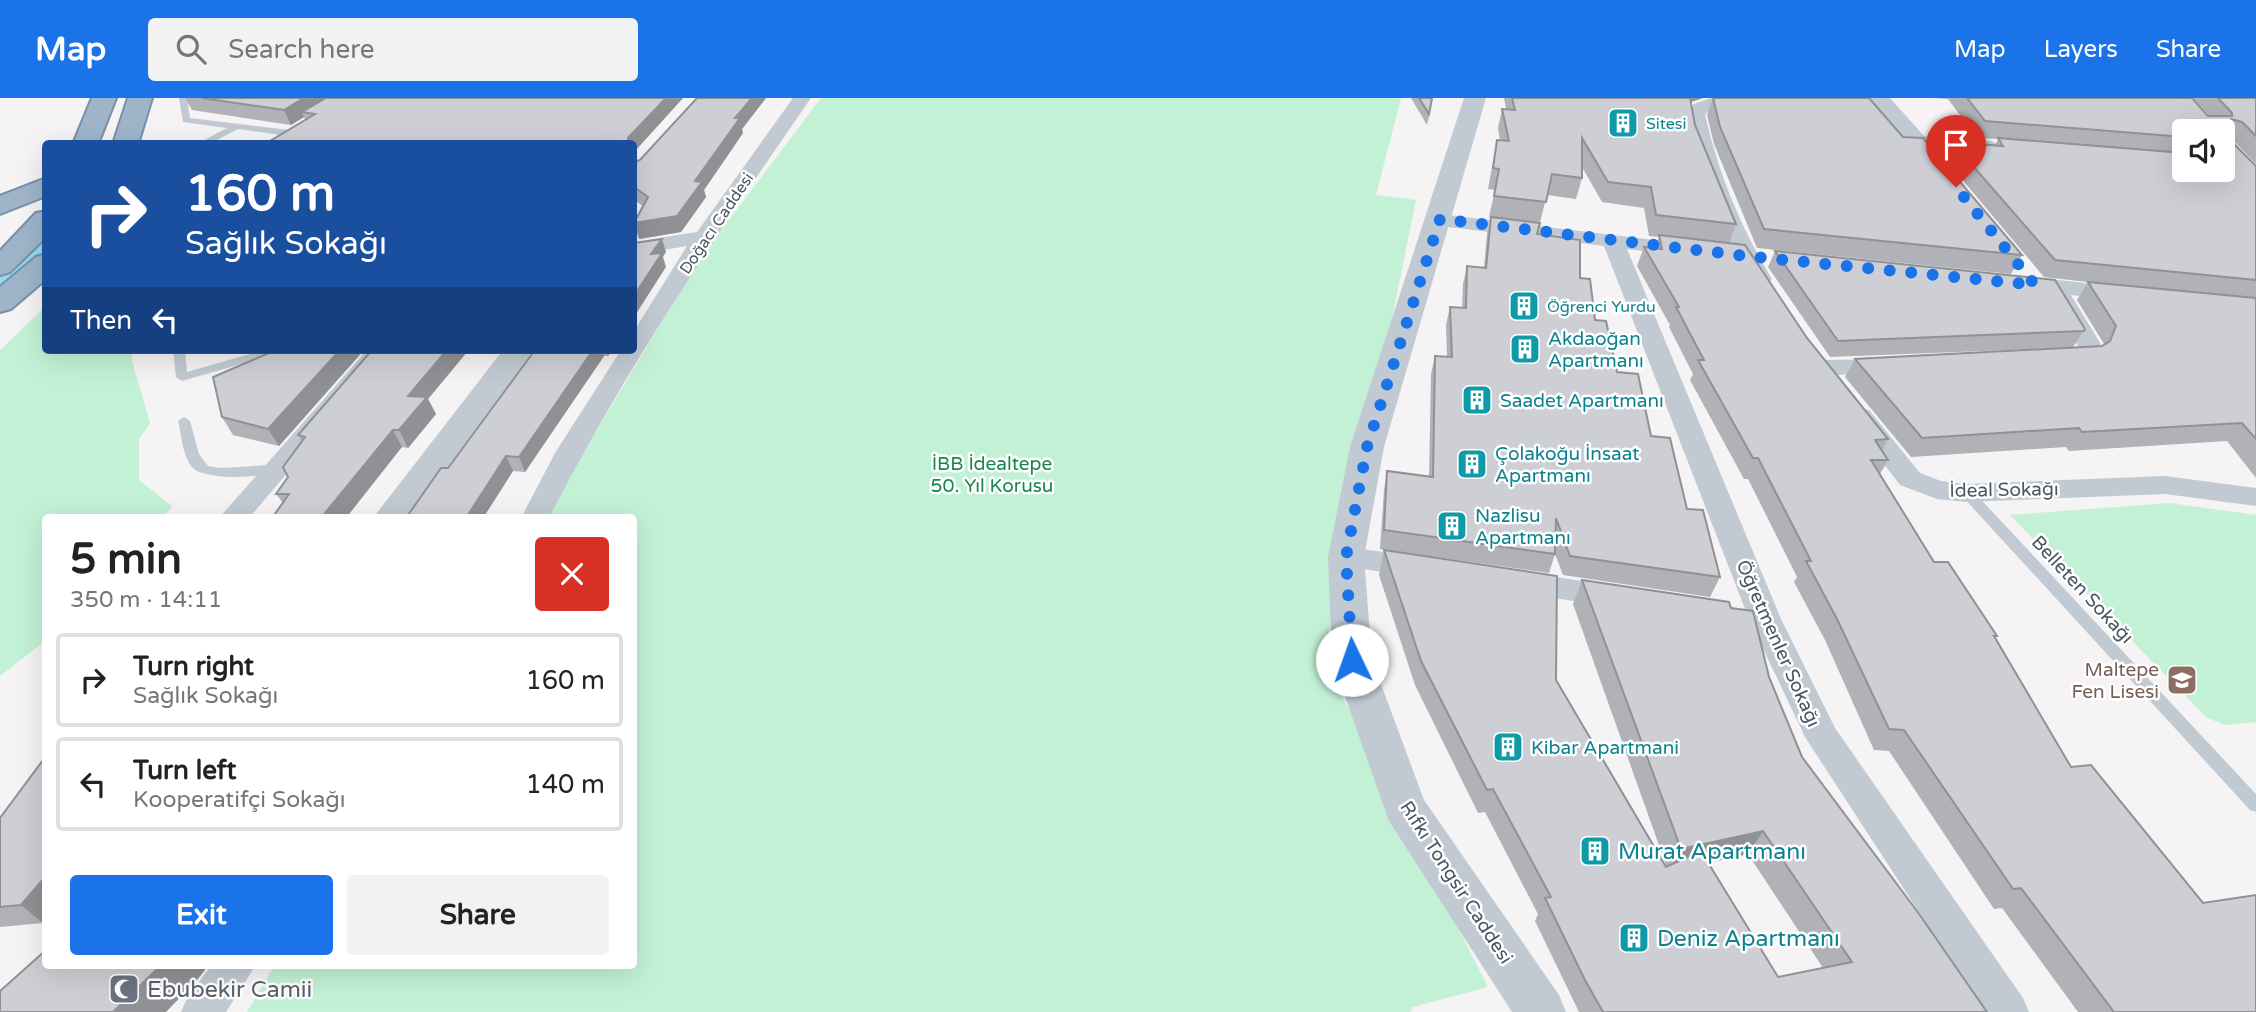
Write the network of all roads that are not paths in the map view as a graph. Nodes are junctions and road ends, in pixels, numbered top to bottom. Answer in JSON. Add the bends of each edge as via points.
{"nodes":[{"id":1,"x":104,"y":98,"type":"edge"},
{"id":2,"x":140,"y":98,"type":"edge"},
{"id":3,"x":183,"y":98,"type":"edge"},
{"id":4,"x":802,"y":98,"type":"edge"},
{"id":5,"x":1475,"y":98,"type":"edge"},
{"id":6,"x":1881,"y":99,"type":"edge"},
{"id":7,"x":1812,"y":101,"type":"edge"},
{"id":8,"x":1774,"y":102,"type":"edge"},
{"id":9,"x":238,"y":126,"type":"junction"},
{"id":10,"x":300,"y":126,"type":"edge"},
{"id":11,"x":288,"y":132,"type":"junction"},
{"id":12,"x":87,"y":140,"type":"edge"},
{"id":13,"x":126,"y":140,"type":"edge"},
{"id":14,"x":209,"y":140,"type":"edge"},
{"id":15,"x":276,"y":140,"type":"edge"},
{"id":16,"x":1917,"y":141,"type":"junction"},
{"id":17,"x":2010,"y":149,"type":"edge"},
{"id":18,"x":1941,"y":169,"type":"edge"},
{"id":19,"x":42,"y":188,"type":"edge"},
{"id":20,"x":0,"y":206,"type":"edge"},
{"id":21,"x":1440,"y":219,"type":"junction"},
{"id":22,"x":0,"y":223,"type":"edge"},
{"id":23,"x":42,"y":223,"type":"edge"},
{"id":24,"x":704,"y":237,"type":"junction"},
{"id":25,"x":1614,"y":241,"type":"junction"},
{"id":26,"x":637,"y":248,"type":"edge"},
{"id":27,"x":1746,"y":256,"type":"junction"},
{"id":28,"x":9,"y":258,"type":"edge"},
{"id":29,"x":1774,"y":259,"type":"edge"},
{"id":30,"x":2018,"y":264,"type":"edge"},
{"id":31,"x":42,"y":266,"type":"edge"},
{"id":32,"x":1993,"y":281,"type":"edge"},
{"id":33,"x":2044,"y":286,"type":"junction"},
{"id":34,"x":2148,"y":297,"type":"edge"},
{"id":35,"x":1774,"y":299,"type":"edge"},
{"id":36,"x":0,"y":303,"type":"edge"},
{"id":37,"x":637,"y":344,"type":"edge"},
{"id":38,"x":179,"y":354,"type":"edge"},
{"id":39,"x":265,"y":354,"type":"edge"},
{"id":40,"x":376,"y":354,"type":"edge"},
{"id":41,"x":516,"y":354,"type":"edge"},
{"id":42,"x":631,"y":354,"type":"edge"},
{"id":43,"x":2027,"y":360,"type":"edge"},
{"id":44,"x":1918,"y":365,"type":"edge"},
{"id":45,"x":184,"y":421,"type":"dead end"},
{"id":46,"x":276,"y":468,"type":"junction"},
{"id":47,"x":1967,"y":493,"type":"junction"},
{"id":48,"x":2256,"y":497,"type":"edge"},
{"id":49,"x":236,"y":514,"type":"edge"},
{"id":50,"x":394,"y":514,"type":"edge"},
{"id":51,"x":537,"y":514,"type":"edge"},
{"id":52,"x":1346,"y":557,"type":"junction"},
{"id":53,"x":1644,"y":601,"type":"edge"},
{"id":54,"x":2256,"y":805,"type":"edge"},
{"id":55,"x":233,"y":969,"type":"edge"},
{"id":56,"x":202,"y":1012,"type":"edge"},
{"id":57,"x":1541,"y":1012,"type":"edge"},
{"id":58,"x":2008,"y":1012,"type":"edge"}],
"edges":[{"from":1,"to":12,"type":"highway"},
{"from":2,"to":13,"type":"highway"},
{"from":3,"to":9,"type":"lane","via":[[186,120]]},
{"from":4,"to":24,"type":"street","name":"Doğacı Caddesi"},
{"from":5,"to":21,"type":"street","name":"Rıfkı Tongsir Caddesi"},
{"from":6,"to":7,"type":"street"},
{"from":6,"to":16,"type":"street"},
{"from":8,"to":27,"type":"street","via":[[1714,103],[1695,113],[1701,145]]},
{"from":9,"to":11,"type":"lane"},
{"from":9,"to":14,"type":"lane"},
{"from":10,"to":11,"type":"lane"},
{"from":11,"to":15,"type":"lane"},
{"from":16,"to":17,"type":"street"},
{"from":16,"to":18,"type":"street"},
{"from":19,"to":20,"type":"highway"},
{"from":21,"to":25,"type":"street"},
{"from":21,"to":52,"type":"street","name":"Rıfkı Tongsir Caddesi","via":[[1367,447]]},
{"from":22,"to":28,"type":"highway","via":[[13,229]]},
{"from":23,"to":28,"type":"highway"},
{"from":24,"to":26,"type":"street"},
{"from":24,"to":37,"type":"street","name":"Doğacı Caddesi"},
{"from":25,"to":27,"type":"street"},
{"from":25,"to":58,"type":"street","name":"Öğretmenler Sokağı","via":[[1752,617],[1822,737]]},
{"from":27,"to":29,"type":"street"},
{"from":27,"to":35,"type":"street"},
{"from":30,"to":33,"type":"street"},
{"from":31,"to":36,"type":"highway"},
{"from":32,"to":33,"type":"street"},
{"from":33,"to":34,"type":"street"},
{"from":33,"to":43,"type":"street","via":[[2090,346],[2079,357]]},
{"from":38,"to":39,"type":"lane","via":[[182,377]]},
{"from":40,"to":46,"type":"street"},
{"from":41,"to":50,"type":"street"},
{"from":42,"to":51,"type":"street","name":"Doğacı Caddesi"},
{"from":44,"to":47,"type":"street","name":"İdeal Sokağı","via":[[1816,360],[1910,479],[1937,490]]},
{"from":45,"to":46,"type":"lane","via":[[194,460],[203,469]]},
{"from":46,"to":49,"type":"street"},
{"from":47,"to":48,"type":"street","name":"İdeal Sokağı","via":[[2165,485]]},
{"from":47,"to":54,"type":"lane","name":"Belleten Sokağı"},
{"from":52,"to":53,"type":"street"},
{"from":52,"to":57,"type":"street","name":"Rıfkı Tongsir Caddesi","via":[[1352,660],[1405,808]]},
{"from":55,"to":56,"type":"street"}]}
